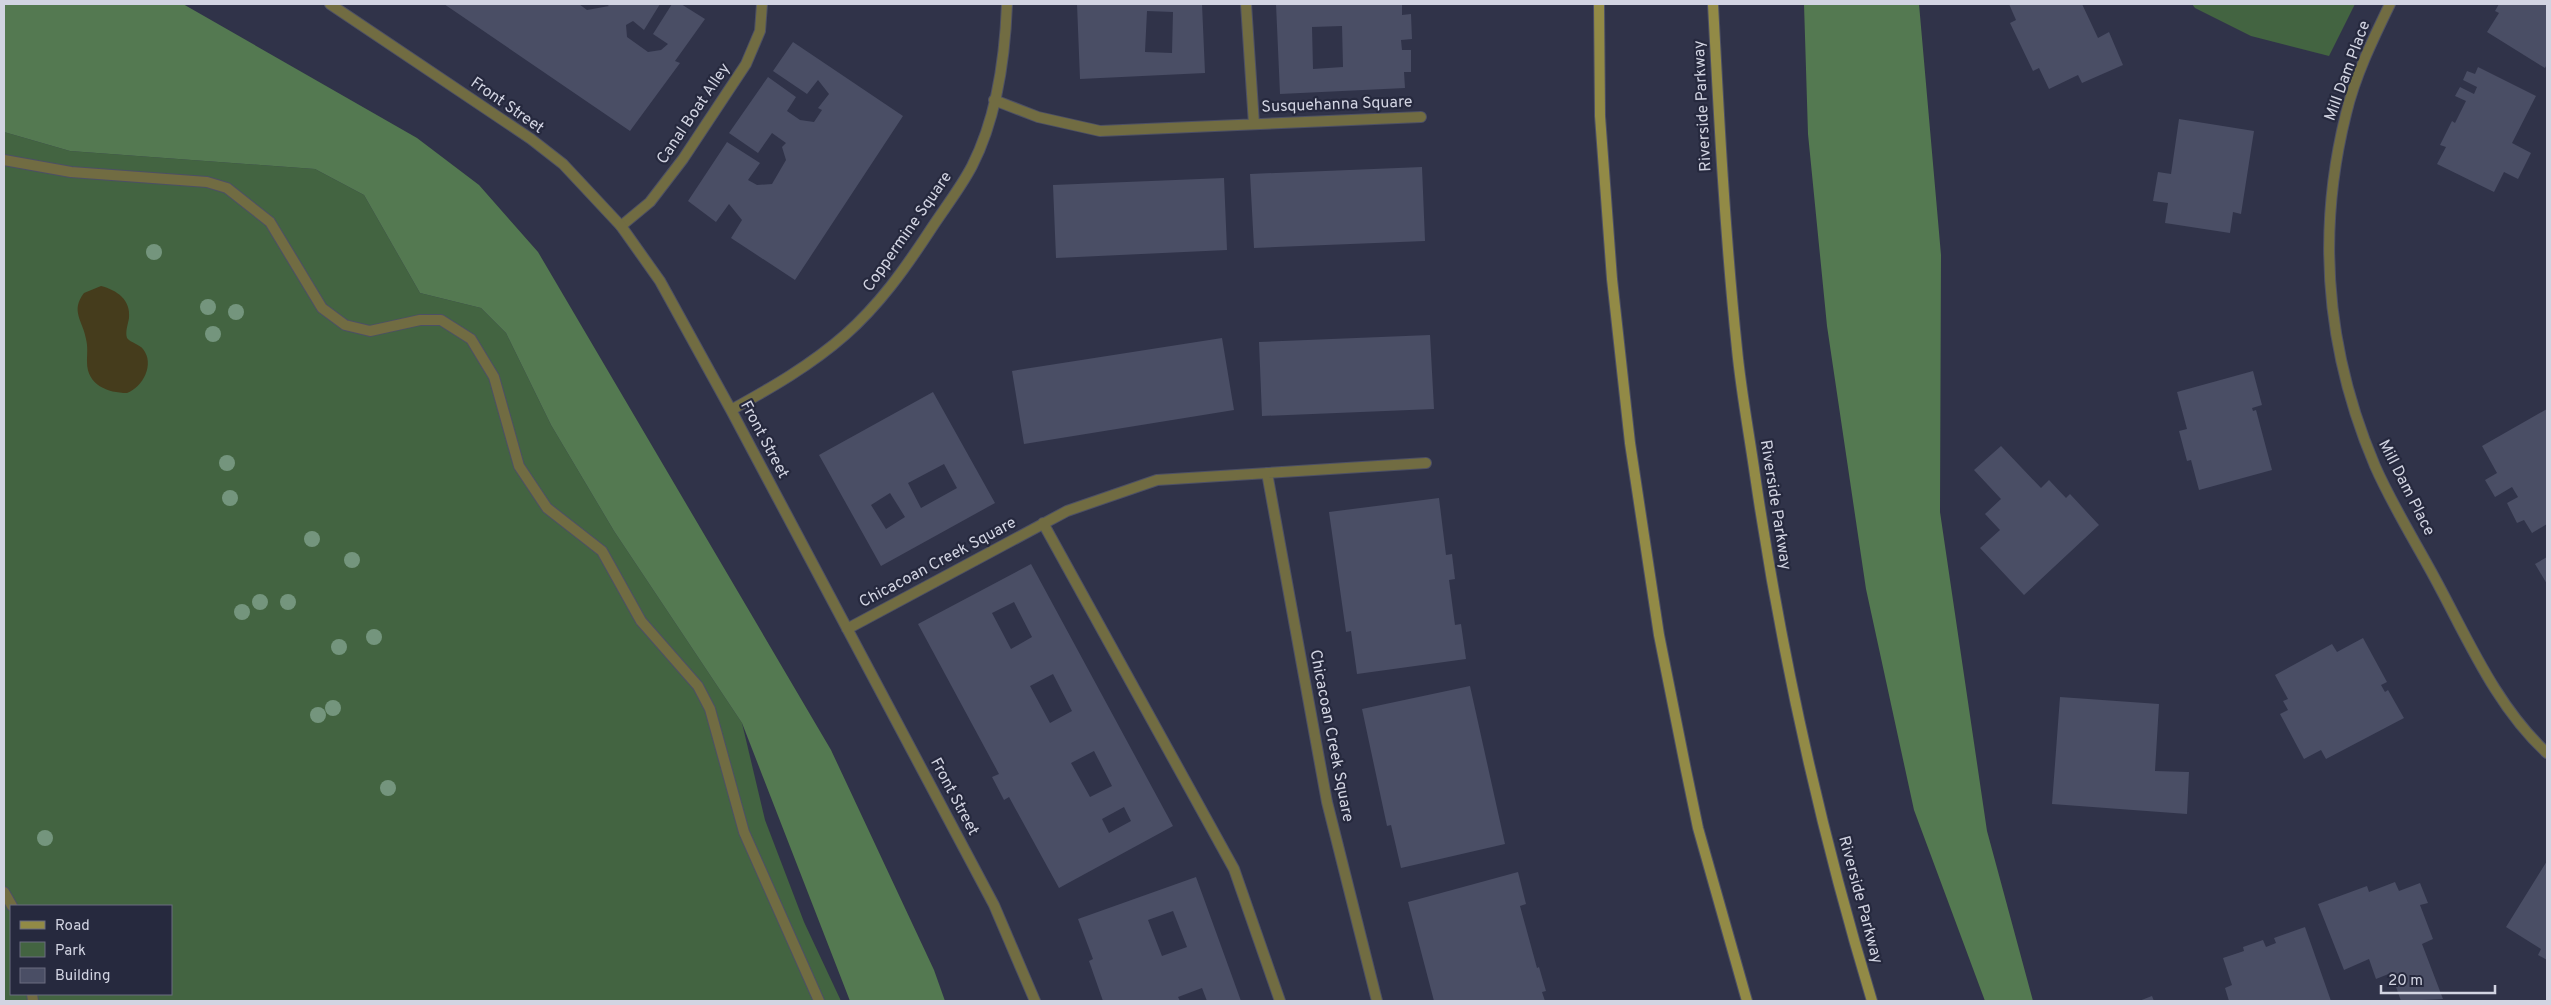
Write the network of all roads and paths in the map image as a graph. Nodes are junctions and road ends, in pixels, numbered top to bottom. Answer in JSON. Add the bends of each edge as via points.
{"nodes":[{"id":1,"x":330,"y":4,"type":"edge"},
{"id":2,"x":762,"y":4,"type":"edge"},
{"id":3,"x":1007,"y":4,"type":"edge"},
{"id":4,"x":1246,"y":4,"type":"edge"},
{"id":5,"x":1599,"y":4,"type":"edge"},
{"id":6,"x":1713,"y":4,"type":"edge"},
{"id":7,"x":2390,"y":4,"type":"edge"},
{"id":8,"x":994,"y":100,"type":"junction"},
{"id":9,"x":1421,"y":117,"type":"dead end"},
{"id":10,"x":1254,"y":124,"type":"junction"},
{"id":11,"x":4,"y":160,"type":"edge"},
{"id":12,"x":621,"y":226,"type":"junction"},
{"id":13,"x":731,"y":410,"type":"junction"},
{"id":14,"x":1426,"y":463,"type":"dead end"},
{"id":15,"x":1267,"y":473,"type":"junction"},
{"id":16,"x":1043,"y":523,"type":"junction"},
{"id":17,"x":847,"y":628,"type":"junction"},
{"id":18,"x":2547,"y":753,"type":"edge"},
{"id":19,"x":4,"y":892,"type":"edge"},
{"id":20,"x":11,"y":905,"type":"edge"},
{"id":21,"x":819,"y":1001,"type":"edge"},
{"id":22,"x":1035,"y":1001,"type":"edge"},
{"id":23,"x":1280,"y":1001,"type":"edge"},
{"id":24,"x":1377,"y":1001,"type":"edge"},
{"id":25,"x":1748,"y":1001,"type":"edge"},
{"id":26,"x":1872,"y":1001,"type":"edge"}],
"edges":[{"from":1,"to":12,"type":"street","name":"Front Street","via":[[531,139],[563,164]]},
{"from":2,"to":12,"type":"street","name":"Canal Boat Alley","via":[[760,31],[746,64],[683,159],[650,202]]},
{"from":3,"to":8,"type":"street","name":"Coppermine Square","via":[[1006,48]]},
{"from":4,"to":10,"type":"street","name":"Susquehanna Square"},
{"from":5,"to":25,"type":"main road","via":[[1600,116],[1612,279],[1630,443],[1659,635],[1698,828]]},
{"from":6,"to":26,"type":"main road","name":"Riverside Parkway","via":[[1721,164],[1737,352],[1768,561],[1790,676],[1826,831]]},
{"from":7,"to":18,"type":"street","name":"Mill Dam Place","via":[[2370,44],[2346,113],[2332,184],[2328,257],[2334,329],[2350,400],[2376,468],[2498,696]]},
{"from":8,"to":10,"type":"street","name":"Susquehanna Square","via":[[1038,117],[1100,131]]},
{"from":8,"to":13,"type":"street","name":"Coppermine Square","via":[[972,165],[880,302],[805,366]]},
{"from":9,"to":10,"type":"street","name":"Susquehanna Square"},
{"from":11,"to":21,"type":"street","via":[[72,172],[207,182],[227,188],[270,222],[322,308],[345,325],[370,330],[420,320],[442,320],[471,339],[494,377],[519,466],[547,508],[602,551],[641,621],[698,686],[710,709],[744,832]]},
{"from":12,"to":13,"type":"street","name":"Front Street","via":[[660,281]]},
{"from":13,"to":17,"type":"street","name":"Front Street"},
{"from":14,"to":15,"type":"street","name":"Chicacoan Creek Square"},
{"from":15,"to":16,"type":"street","name":"Chicacoan Creek Square","via":[[1157,480],[1067,511]]},
{"from":15,"to":24,"type":"street","name":"Chicacoan Creek Square","via":[[1327,802]]},
{"from":16,"to":17,"type":"street","name":"Chicacoan Creek Square"},
{"from":16,"to":23,"type":"street","name":"Chicacoan Creek Square","via":[[1234,870]]},
{"from":17,"to":22,"type":"street","name":"Front Street","via":[[994,905]]},
{"from":19,"to":20,"type":"street"}]}
